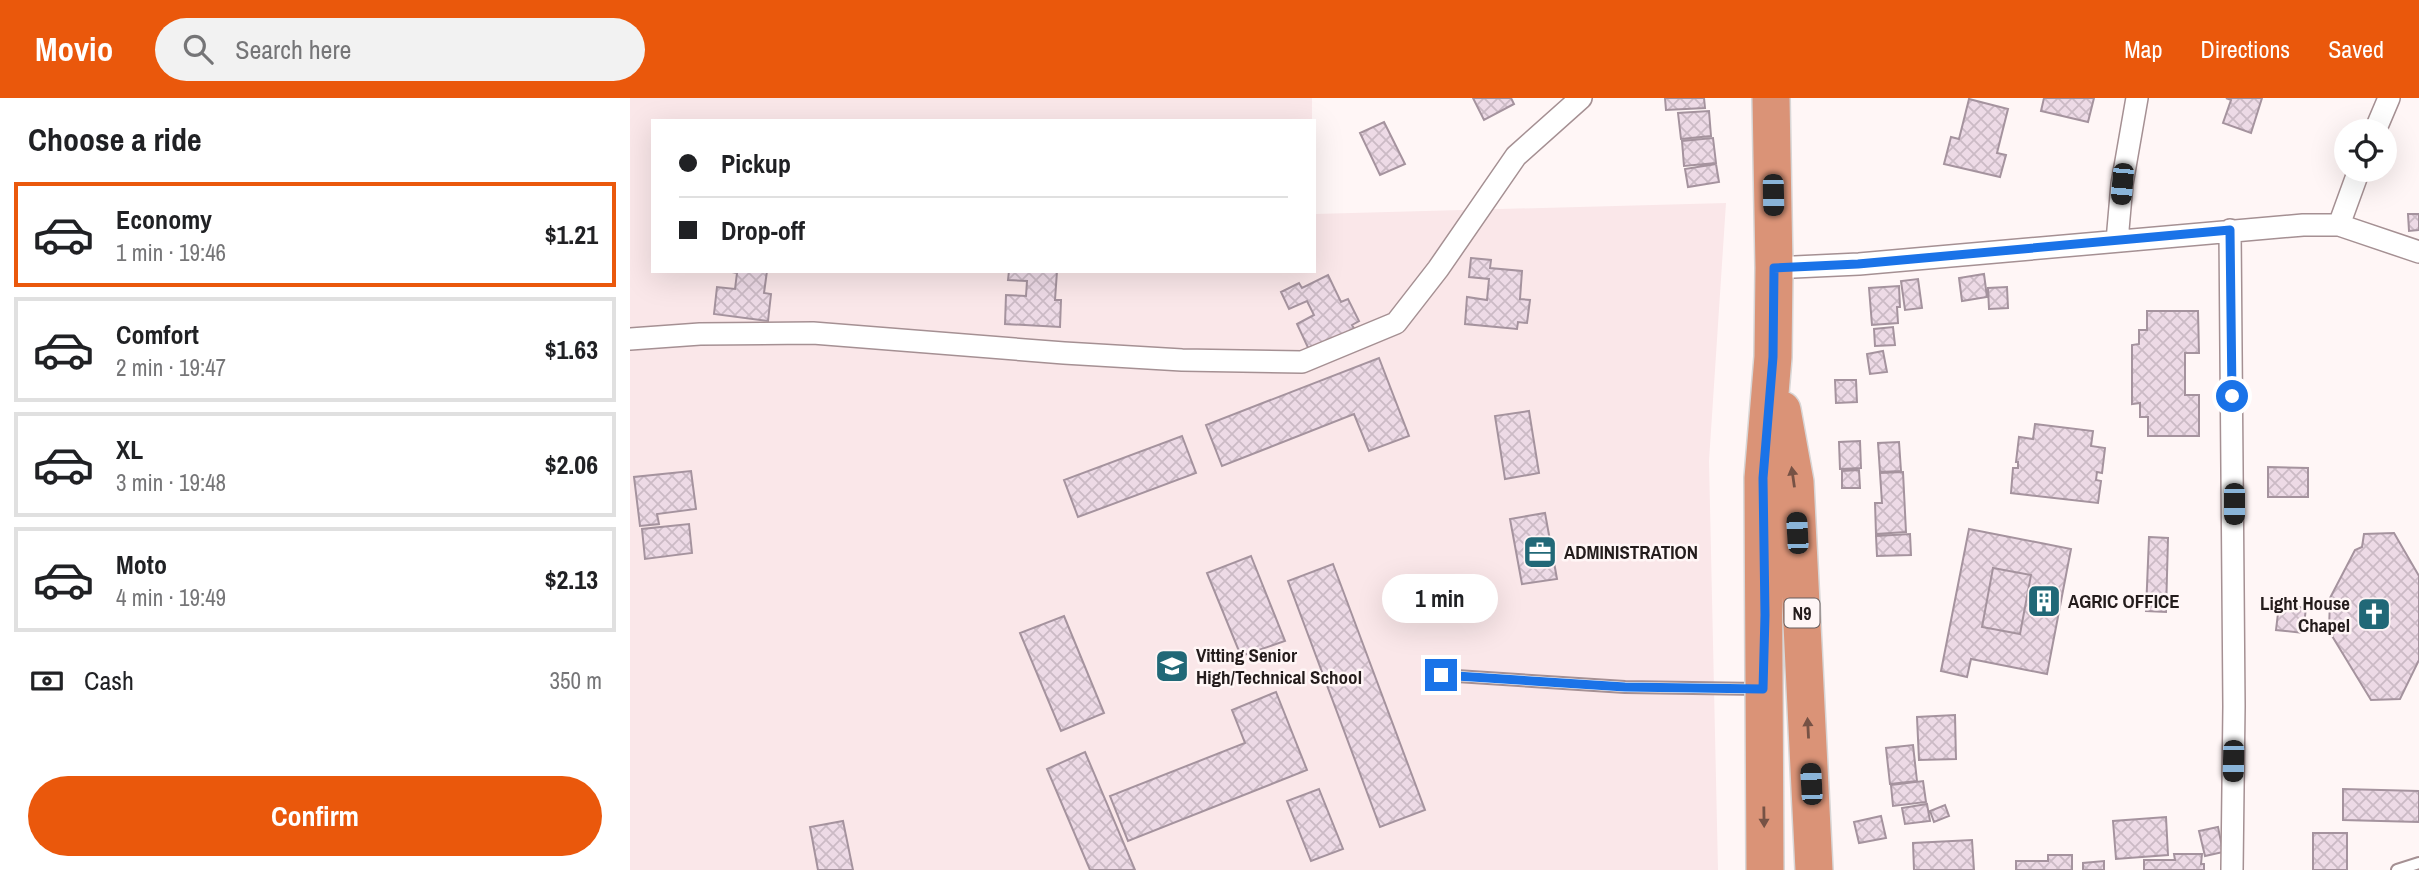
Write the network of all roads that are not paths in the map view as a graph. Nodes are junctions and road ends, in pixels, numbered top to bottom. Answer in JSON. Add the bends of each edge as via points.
{"nodes":[{"id":1,"x":1581,"y":98,"type":"edge"},
{"id":2,"x":1771,"y":98,"type":"edge"},
{"id":3,"x":2137,"y":98,"type":"edge"},
{"id":4,"x":2389,"y":98,"type":"edge"},
{"id":5,"x":2380,"y":119,"type":"edge"},
{"id":6,"x":2355,"y":182,"type":"edge"},
{"id":7,"x":2339,"y":225,"type":"junction"},
{"id":8,"x":2230,"y":230,"type":"junction"},
{"id":9,"x":2117,"y":241,"type":"junction"},
{"id":10,"x":2419,"y":252,"type":"edge"},
{"id":11,"x":1774,"y":268,"type":"junction"},
{"id":12,"x":630,"y":340,"type":"edge"},
{"id":13,"x":1773,"y":357,"type":"junction"},
{"id":14,"x":1441,"y":675,"type":"dead end"},
{"id":15,"x":1763,"y":689,"type":"junction"},
{"id":16,"x":2419,"y":863,"type":"edge"},
{"id":17,"x":1765,"y":870,"type":"edge"},
{"id":18,"x":1814,"y":870,"type":"edge"},
{"id":19,"x":2232,"y":870,"type":"edge"},
{"id":20,"x":2397,"y":870,"type":"edge"}],
"edges":[{"from":1,"to":12,"type":"street","via":[[1516,156],[1396,323],[1302,362],[1064,354],[813,333]]},
{"from":2,"to":11,"type":"highway","number":"N9"},
{"from":3,"to":9,"type":"street"},
{"from":4,"to":5,"type":"street"},
{"from":6,"to":7,"type":"street"},
{"from":7,"to":8,"type":"street"},
{"from":7,"to":10,"type":"street"},
{"from":8,"to":9,"type":"street"},
{"from":8,"to":19,"type":"street"},
{"from":9,"to":11,"type":"street"},
{"from":11,"to":13,"type":"highway","number":"N9"},
{"from":13,"to":15,"type":"highway","number":"N9","via":[[1763,478]]},
{"from":18,"to":13,"type":"highway","number":"N9","one_way":true,"via":[[1795,482]]},
{"from":14,"to":15,"type":"lane","via":[[1625,687]]},
{"from":15,"to":17,"type":"highway","number":"N9","one_way":true},
{"from":16,"to":20,"type":"lane"}]}
